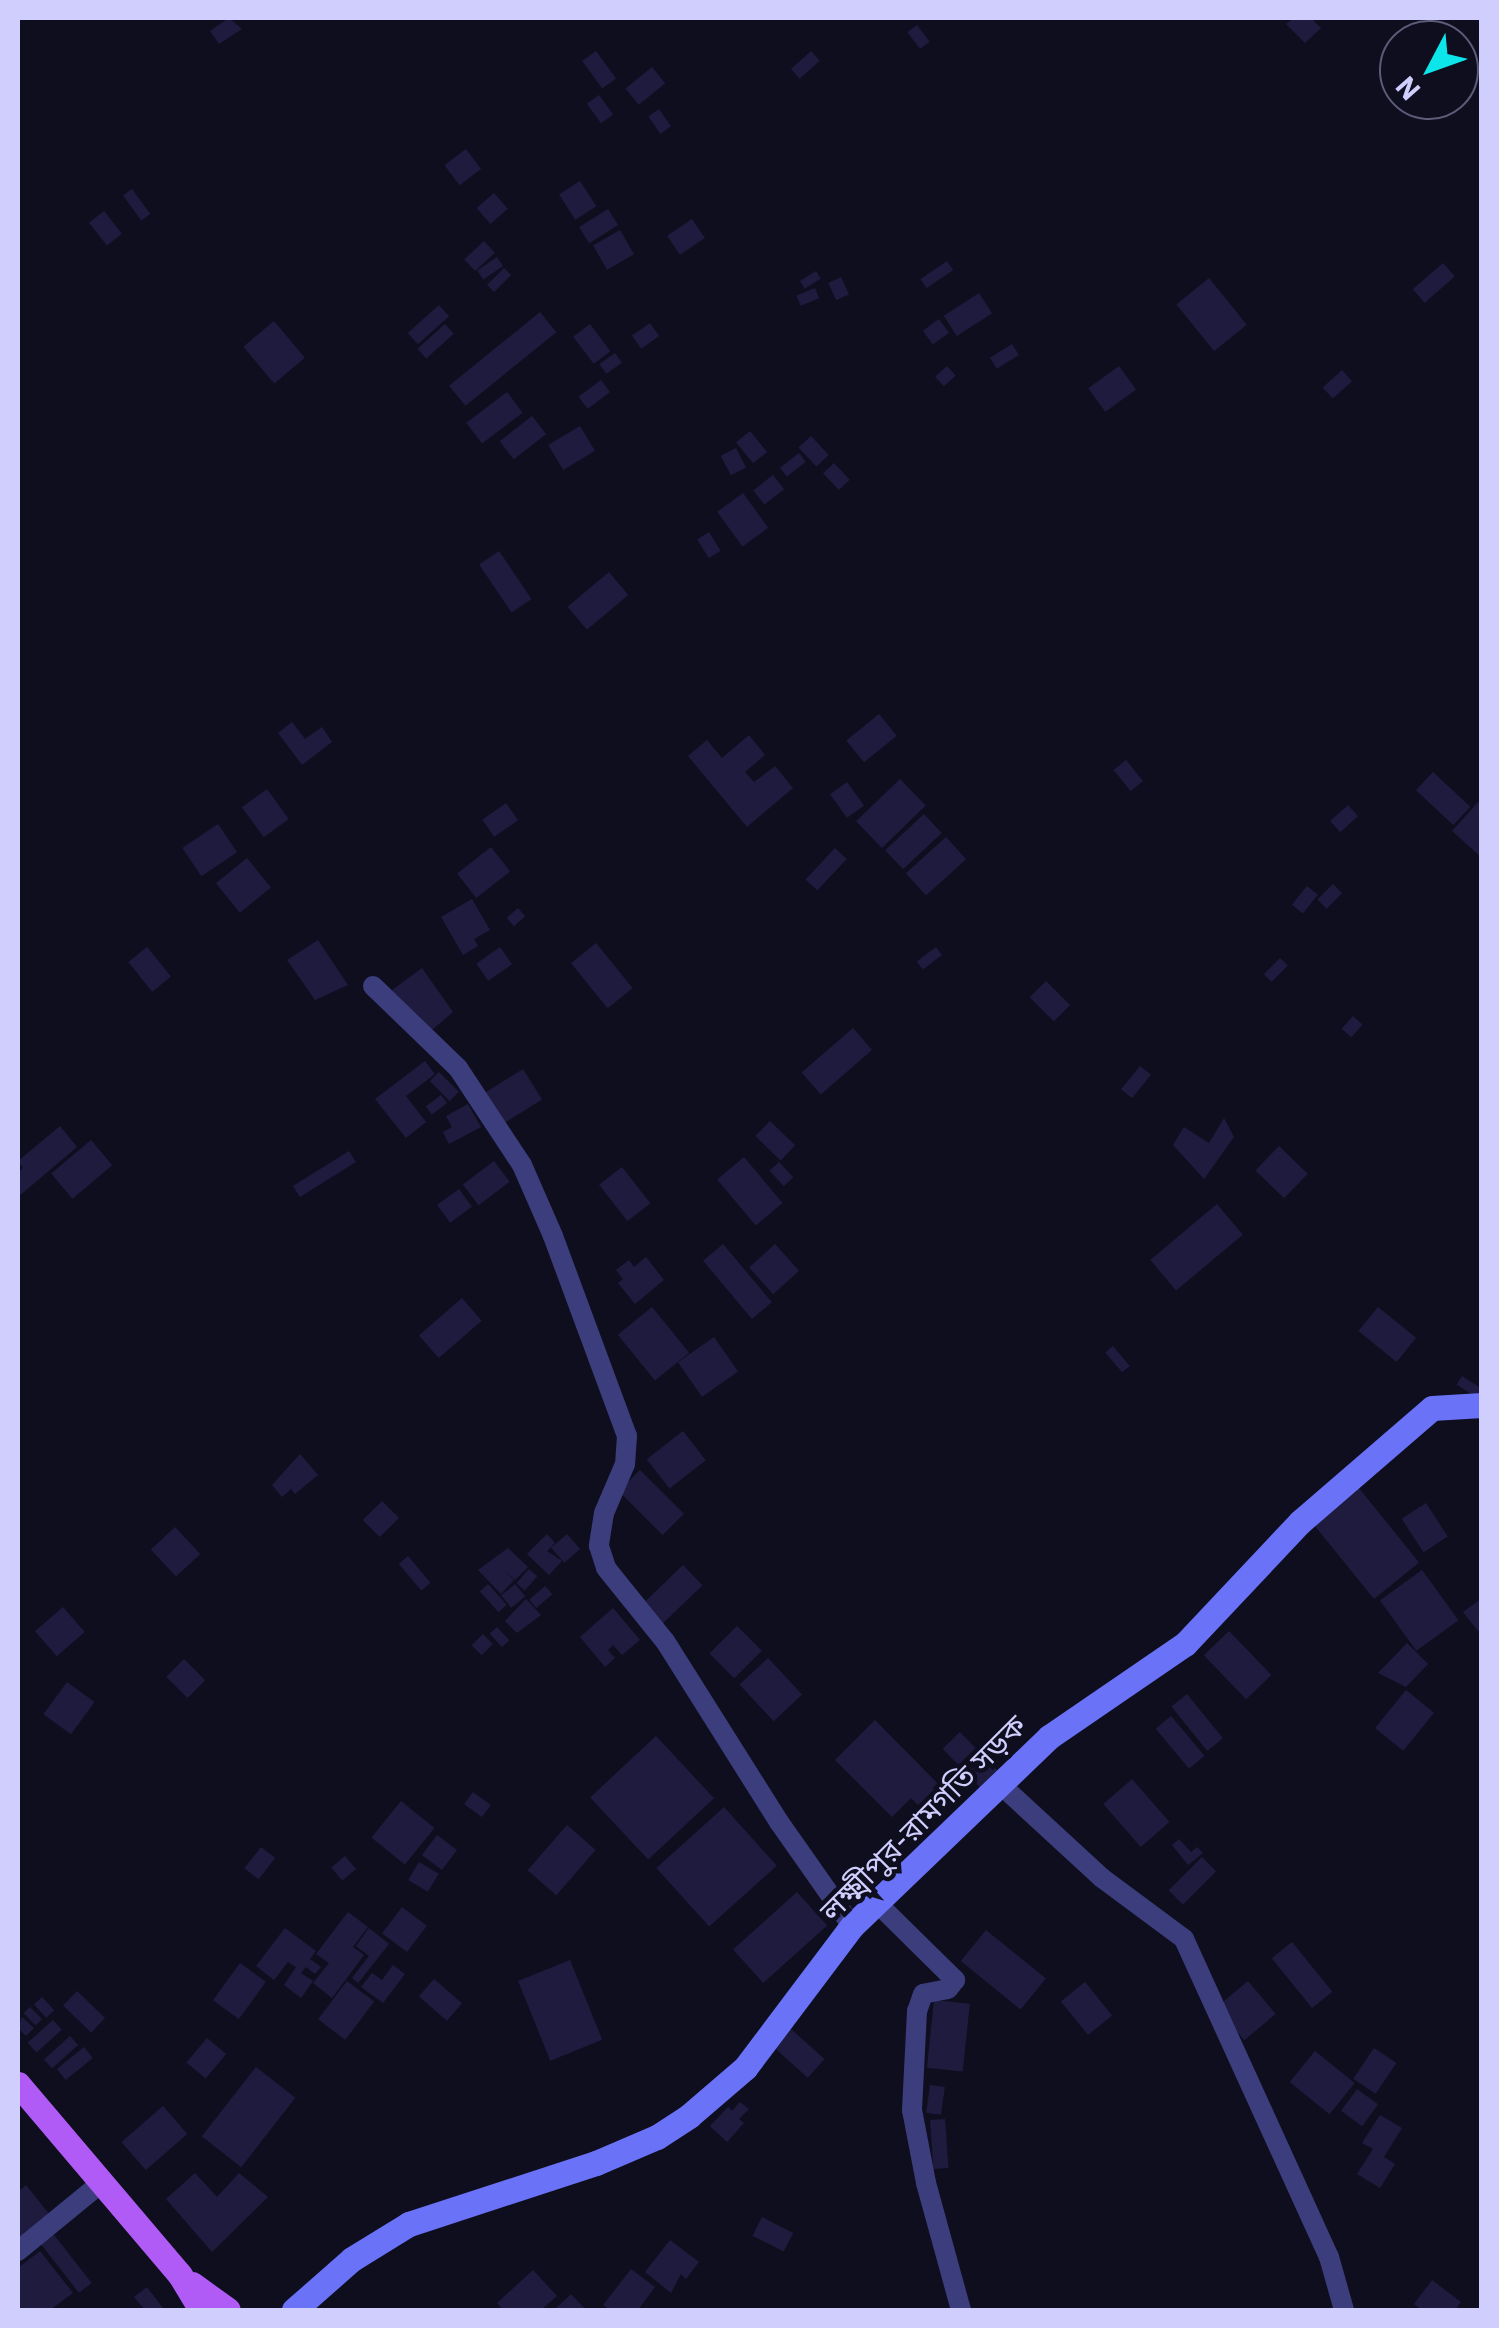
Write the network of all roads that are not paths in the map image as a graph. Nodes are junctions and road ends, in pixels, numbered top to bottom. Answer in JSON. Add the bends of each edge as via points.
{"nodes":[{"id":1,"x":373,"y":986,"type":"dead end"},
{"id":2,"x":1482,"y":1405,"type":"edge"},
{"id":3,"x":1002,"y":1786,"type":"junction"},
{"id":4,"x":879,"y":1904,"type":"junction"},
{"id":5,"x":852,"y":1926,"type":"junction"},
{"id":6,"x":18,"y":2084,"type":"edge"},
{"id":7,"x":101,"y":2183,"type":"junction"},
{"id":8,"x":18,"y":2251,"type":"edge"},
{"id":9,"x":180,"y":2276,"type":"junction"},
{"id":10,"x":314,"y":2290,"type":"junction"},
{"id":11,"x":201,"y":2310,"type":"edge"},
{"id":12,"x":228,"y":2310,"type":"edge"},
{"id":13,"x":271,"y":2310,"type":"edge"},
{"id":14,"x":294,"y":2310,"type":"edge"},
{"id":15,"x":962,"y":2310,"type":"edge"},
{"id":16,"x":1344,"y":2310,"type":"edge"}],
"edges":[{"from":1,"to":5,"type":"street","via":[[458,1068],[522,1165],[553,1236],[627,1436],[625,1464],[604,1513],[599,1546],[606,1568],[665,1641]]},
{"from":2,"to":3,"type":"main road","name":"লক্ষ্মীপুর-রামগতি সড়ক","via":[[1432,1408],[1300,1522],[1184,1644],[1049,1737]]},
{"from":3,"to":4,"type":"main road","name":"লক্ষ্মীপুর-রামগতি সড়ক"},
{"from":3,"to":16,"type":"street","via":[[1102,1878],[1184,1940],[1329,2257]]},
{"from":4,"to":5,"type":"main road","name":"লক্ষ্মীপুর-রামগতি সড়ক"},
{"from":4,"to":15,"type":"street","via":[[955,1980],[948,1989],[923,1994],[917,2011],[912,2110]]},
{"from":5,"to":10,"type":"main road","name":"লক্ষ্মীপুর-রামগতি সড়ক","via":[[745,2068],[689,2116],[596,2162],[409,2224]]},
{"from":6,"to":7,"type":"main road"},
{"from":7,"to":8,"type":"street"},
{"from":7,"to":9,"type":"main road"},
{"from":9,"to":11,"type":"main road"},
{"from":9,"to":12,"type":"main road"},
{"from":10,"to":13,"type":"main road"},
{"from":10,"to":14,"type":"main road","name":"লক্ষ্মীপুর-রামগতি সড়ক"}]}
